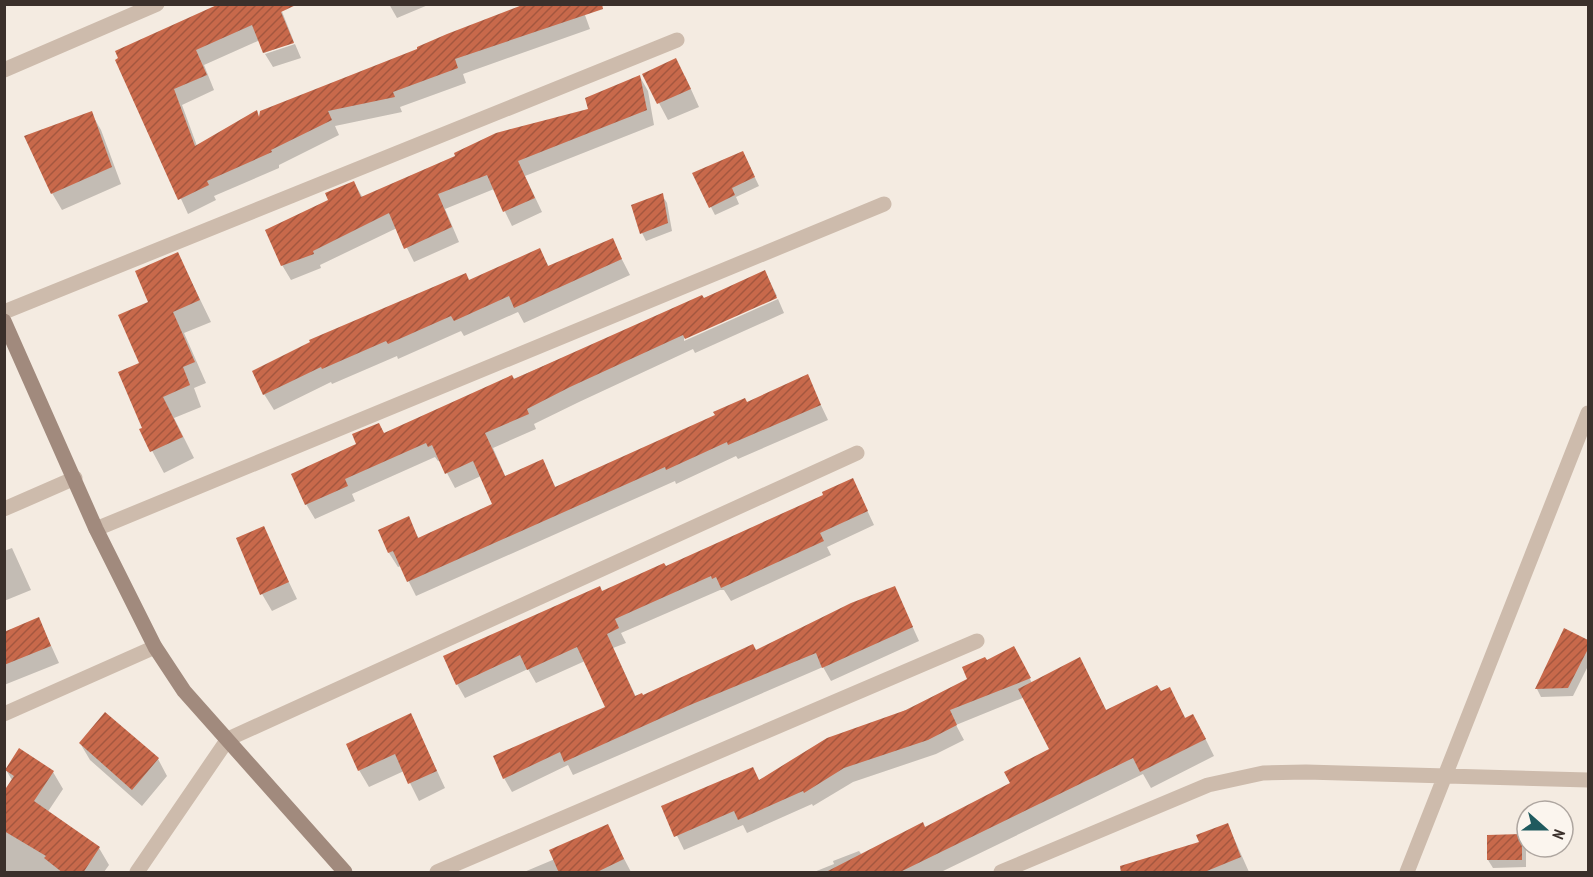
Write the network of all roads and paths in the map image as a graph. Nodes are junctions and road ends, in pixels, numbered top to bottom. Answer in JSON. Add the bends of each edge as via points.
{"nodes":[{"id":1,"x":157,"y":4,"type":"edge"},
{"id":2,"x":677,"y":40,"type":"dead end"},
{"id":3,"x":4,"y":70,"type":"edge"},
{"id":4,"x":884,"y":204,"type":"dead end"},
{"id":5,"x":4,"y":312,"type":"edge"},
{"id":6,"x":4,"y":321,"type":"edge"},
{"id":7,"x":1588,"y":413,"type":"edge"},
{"id":8,"x":857,"y":453,"type":"dead end"},
{"id":9,"x":75,"y":478,"type":"junction"},
{"id":10,"x":4,"y":508,"type":"edge"},
{"id":11,"x":96,"y":529,"type":"junction"},
{"id":12,"x":977,"y":641,"type":"dead end"},
{"id":13,"x":155,"y":646,"type":"junction"},
{"id":14,"x":5,"y":714,"type":"edge"},
{"id":15,"x":228,"y":739,"type":"junction"},
{"id":16,"x":1446,"y":777,"type":"junction"},
{"id":17,"x":1588,"y":780,"type":"edge"},
{"id":18,"x":136,"y":873,"type":"edge"},
{"id":19,"x":345,"y":873,"type":"edge"},
{"id":20,"x":437,"y":873,"type":"edge"},
{"id":21,"x":1001,"y":873,"type":"edge"},
{"id":22,"x":1407,"y":873,"type":"edge"}],
"edges":[{"from":1,"to":3,"type":"street"},
{"from":2,"to":5,"type":"street"},
{"from":4,"to":11,"type":"street"},
{"from":6,"to":9,"type":"street"},
{"from":7,"to":16,"type":"street"},
{"from":8,"to":15,"type":"street"},
{"from":9,"to":10,"type":"street"},
{"from":9,"to":11,"type":"street"},
{"from":11,"to":13,"type":"street"},
{"from":12,"to":20,"type":"street"},
{"from":13,"to":14,"type":"street"},
{"from":13,"to":15,"type":"street","via":[[184,690]]},
{"from":15,"to":18,"type":"street"},
{"from":15,"to":19,"type":"street"},
{"from":16,"to":17,"type":"street"},
{"from":16,"to":21,"type":"street","via":[[1263,773],[1208,784]]},
{"from":16,"to":22,"type":"street"}]}
